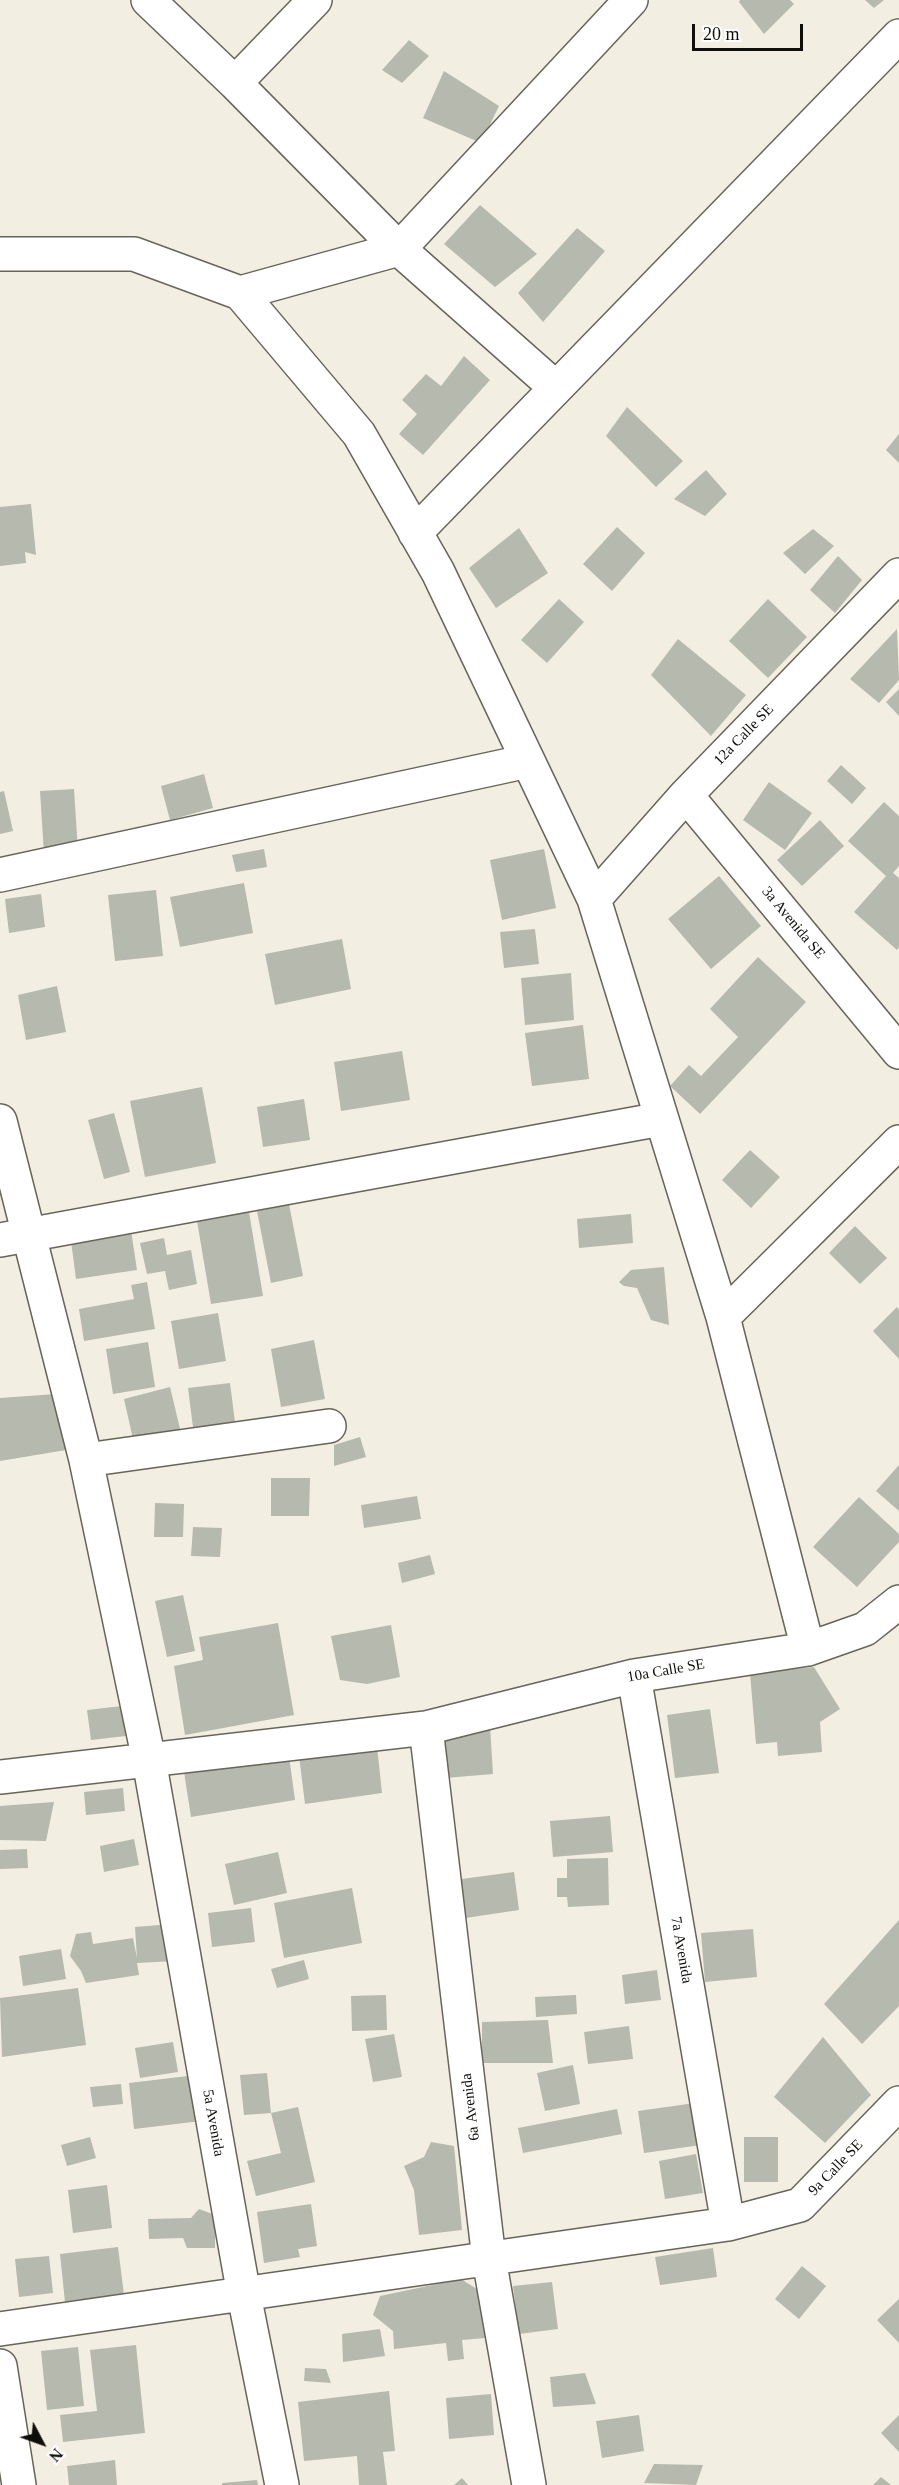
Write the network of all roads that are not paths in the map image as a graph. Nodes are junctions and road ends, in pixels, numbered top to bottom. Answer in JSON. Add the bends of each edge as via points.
{"nodes":[{"id":1,"x":148,"y":0,"type":"edge"},
{"id":2,"x":315,"y":0,"type":"edge"},
{"id":3,"x":632,"y":0,"type":"edge"},
{"id":4,"x":899,"y":36,"type":"edge"},
{"id":5,"x":235,"y":83,"type":"junction"},
{"id":6,"x":399,"y":249,"type":"junction"},
{"id":7,"x":0,"y":254,"type":"edge"},
{"id":8,"x":240,"y":293,"type":"junction"},
{"id":9,"x":556,"y":388,"type":"junction"},
{"id":10,"x":416,"y":533,"type":"junction"},
{"id":11,"x":899,"y":575,"type":"edge"},
{"id":12,"x":528,"y":760,"type":"junction"},
{"id":13,"x":686,"y":795,"type":"junction"},
{"id":14,"x":0,"y":875,"type":"edge"},
{"id":15,"x":594,"y":899,"type":"junction"},
{"id":16,"x":899,"y":1052,"type":"edge"},
{"id":17,"x":661,"y":1119,"type":"junction"},
{"id":18,"x":0,"y":1121,"type":"edge"},
{"id":19,"x":899,"y":1142,"type":"edge"},
{"id":20,"x":15,"y":1237,"type":"edge"},
{"id":21,"x":723,"y":1317,"type":"junction"},
{"id":22,"x":329,"y":1426,"type":"dead end"},
{"id":23,"x":86,"y":1460,"type":"junction"},
{"id":24,"x":899,"y":1602,"type":"edge"},
{"id":25,"x":808,"y":1649,"type":"junction"},
{"id":26,"x":634,"y":1676,"type":"junction"},
{"id":27,"x":426,"y":1728,"type":"junction"},
{"id":28,"x":149,"y":1760,"type":"junction"},
{"id":29,"x":0,"y":1777,"type":"edge"},
{"id":30,"x":899,"y":2103,"type":"edge"},
{"id":31,"x":728,"y":2224,"type":"junction"},
{"id":32,"x":489,"y":2259,"type":"junction"},
{"id":33,"x":244,"y":2295,"type":"junction"},
{"id":34,"x":0,"y":2330,"type":"edge"},
{"id":35,"x":0,"y":2366,"type":"edge"},
{"id":36,"x":19,"y":2485,"type":"edge"},
{"id":37,"x":282,"y":2485,"type":"edge"},
{"id":38,"x":529,"y":2485,"type":"edge"}],
"edges":[{"from":1,"to":5,"type":"street"},
{"from":2,"to":5,"type":"street"},
{"from":3,"to":6,"type":"street"},
{"from":4,"to":9,"type":"street"},
{"from":5,"to":6,"type":"street"},
{"from":6,"to":8,"type":"street"},
{"from":6,"to":9,"type":"street"},
{"from":7,"to":8,"type":"street","via":[[134,254]]},
{"from":8,"to":10,"type":"street","via":[[359,434]]},
{"from":9,"to":10,"type":"street"},
{"from":10,"to":12,"type":"street"},
{"from":11,"to":13,"type":"street","name":"12a Calle SE"},
{"from":12,"to":14,"type":"street"},
{"from":12,"to":15,"type":"street"},
{"from":13,"to":15,"type":"street","name":"12a Calle SE"},
{"from":13,"to":16,"type":"street","name":"3a Avenida SE"},
{"from":15,"to":17,"type":"street"},
{"from":17,"to":20,"type":"street"},
{"from":17,"to":21,"type":"street"},
{"from":18,"to":20,"type":"street","name":"5a Avenida"},
{"from":19,"to":21,"type":"street"},
{"from":20,"to":23,"type":"street","name":"5a Avenida"},
{"from":21,"to":25,"type":"street"},
{"from":22,"to":23,"type":"street"},
{"from":23,"to":28,"type":"street","name":"5a Avenida"},
{"from":24,"to":25,"type":"street","name":"10a Calle SE","via":[[865,1629]]},
{"from":25,"to":26,"type":"street","name":"10a Calle SE"},
{"from":26,"to":27,"type":"street","name":"10a Calle SE"},
{"from":26,"to":31,"type":"street","name":"7a Avenida"},
{"from":27,"to":28,"type":"street","name":"10a Calle SE"},
{"from":27,"to":32,"type":"street","name":"6a Avenida"},
{"from":28,"to":29,"type":"street","name":"10a Calle SE"},
{"from":28,"to":33,"type":"street","name":"5a Avenida"},
{"from":30,"to":31,"type":"street","name":"9a Calle SE","via":[[800,2205]]},
{"from":31,"to":32,"type":"street","name":"9a Calle SE"},
{"from":32,"to":33,"type":"street","name":"9a Calle SE"},
{"from":32,"to":38,"type":"street","name":"6a Avenida"},
{"from":33,"to":34,"type":"street","name":"9a Calle SE"},
{"from":33,"to":37,"type":"street","name":"5a Avenida"},
{"from":35,"to":36,"type":"street"}]}
